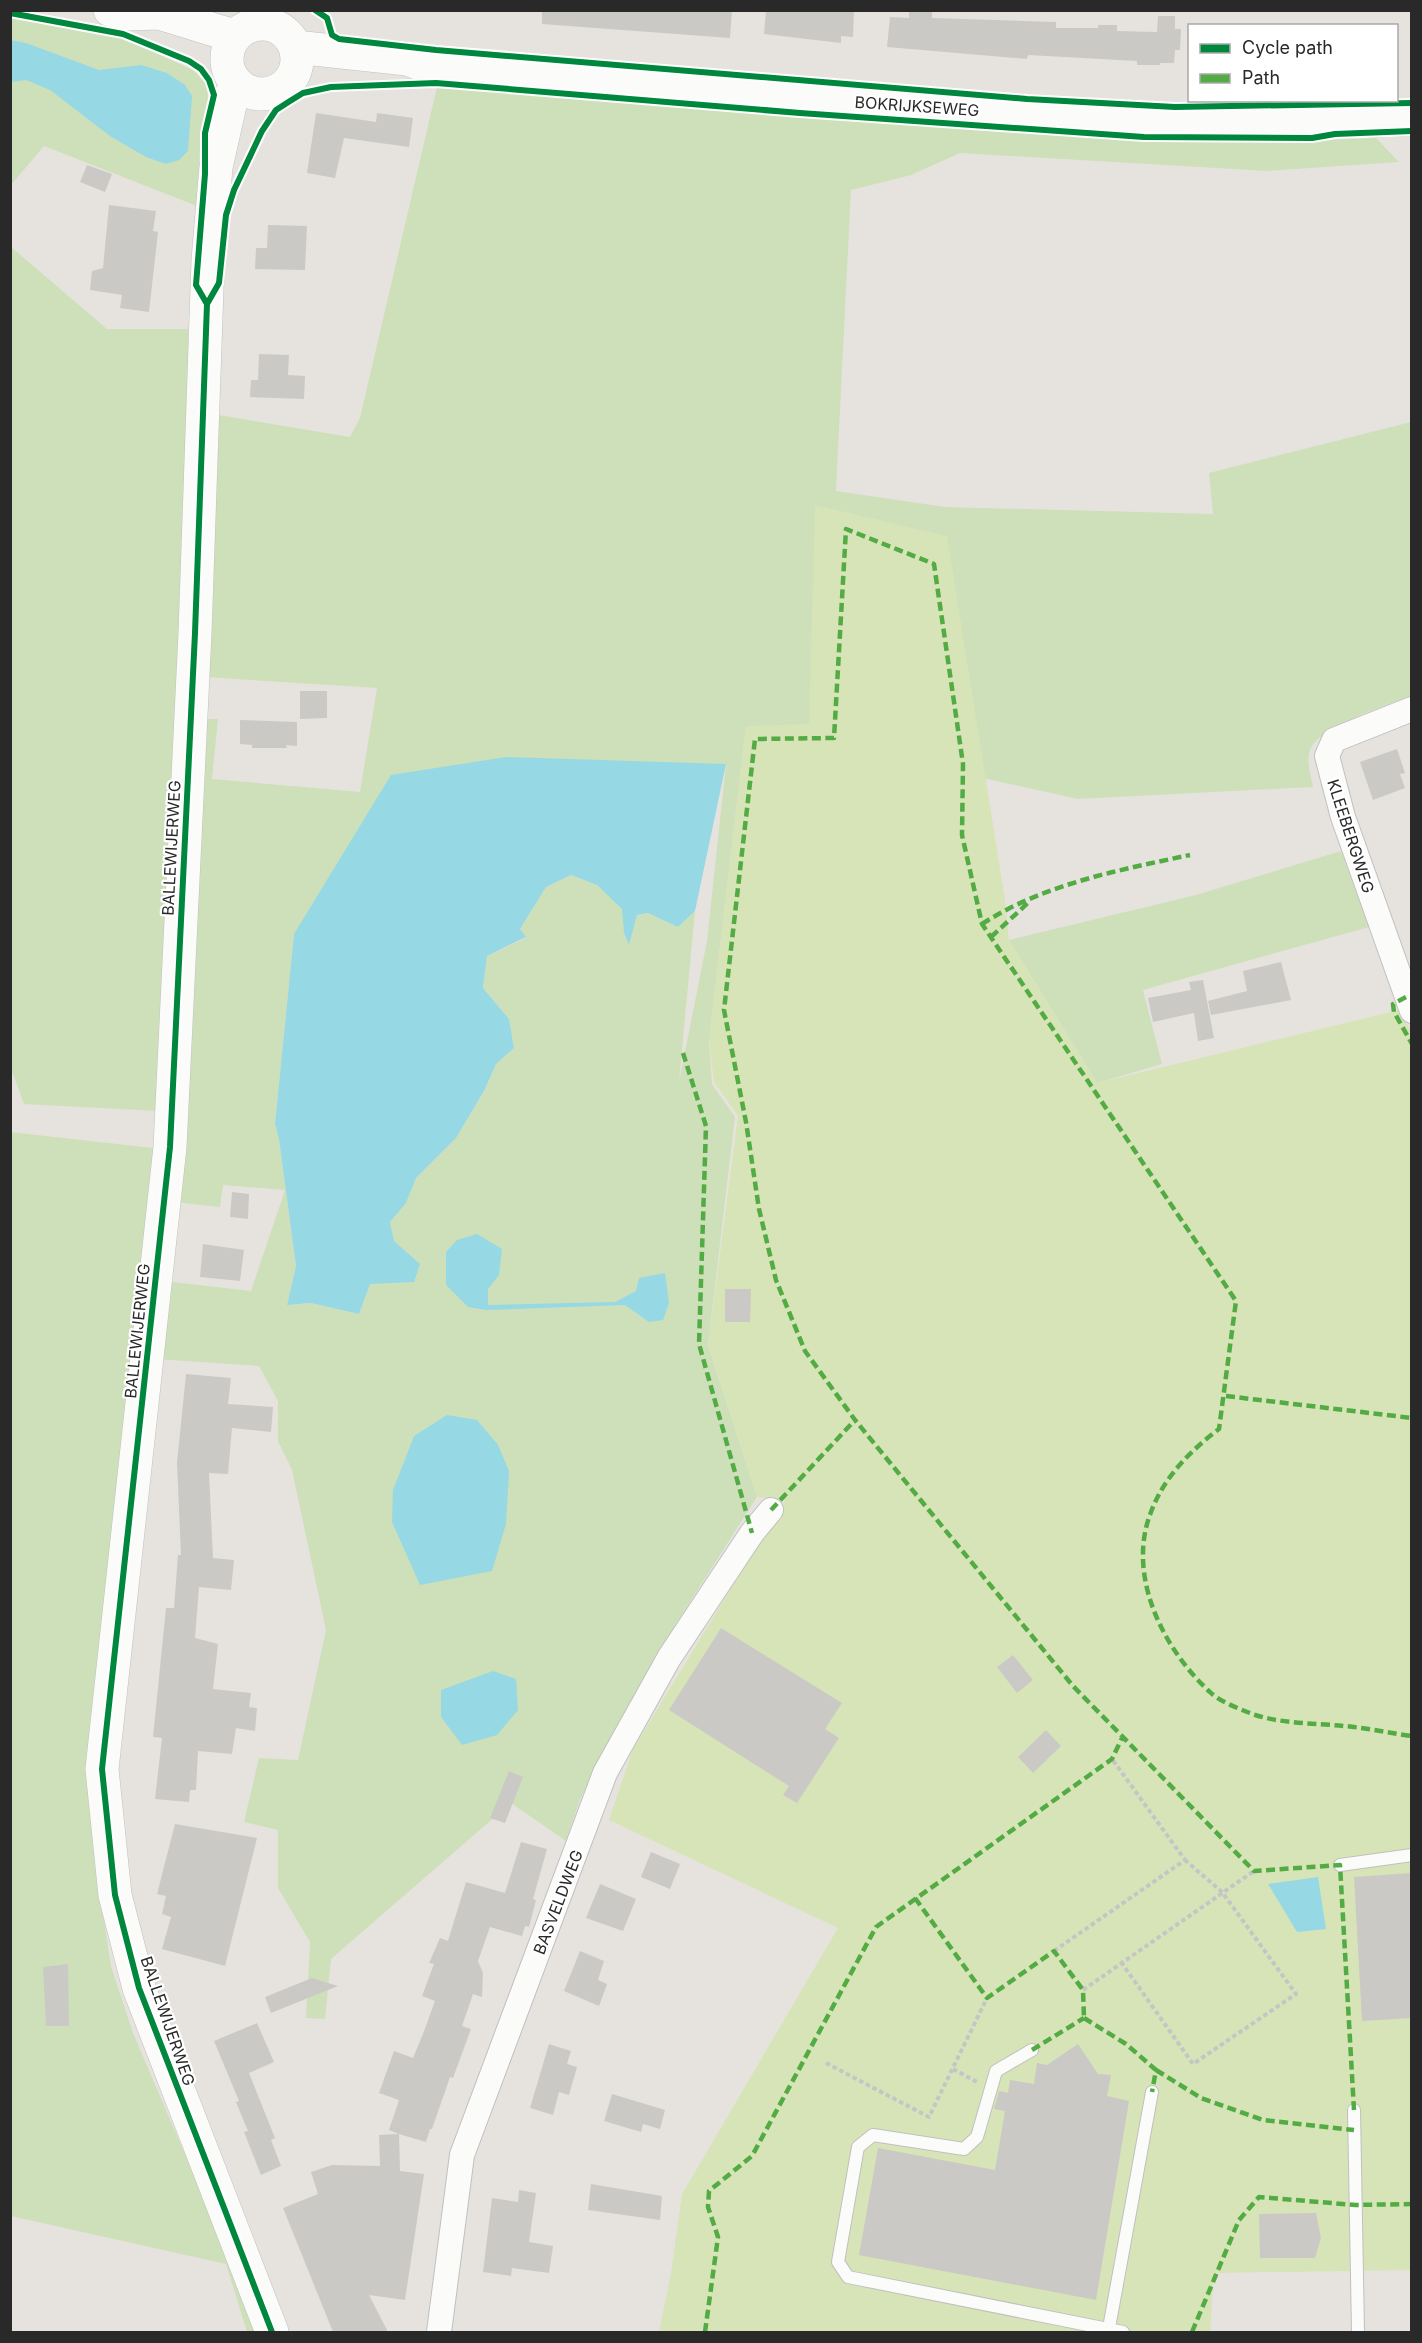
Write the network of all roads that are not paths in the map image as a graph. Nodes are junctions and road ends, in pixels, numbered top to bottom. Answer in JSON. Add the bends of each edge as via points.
{"nodes":[{"id":1,"x":119,"y":12,"type":"edge"},
{"id":2,"x":292,"y":29,"type":"edge"},
{"id":3,"x":234,"y":36,"type":"junction"},
{"id":4,"x":423,"y":65,"type":"junction"},
{"id":5,"x":231,"y":76,"type":"junction"},
{"id":6,"x":278,"y":87,"type":"junction"},
{"id":7,"x":1411,"y":124,"type":"edge"},
{"id":8,"x":215,"y":205,"type":"junction"},
{"id":9,"x":1412,"y":709,"type":"edge"},
{"id":10,"x":1412,"y":1011,"type":"edge"},
{"id":11,"x":771,"y":1510,"type":"dead end"},
{"id":12,"x":1412,"y":1855,"type":"edge"},
{"id":13,"x":1340,"y":1865,"type":"dead end"},
{"id":14,"x":1032,"y":2050,"type":"dead end"},
{"id":15,"x":1152,"y":2092,"type":"dead end"},
{"id":16,"x":1354,"y":2110,"type":"dead end"},
{"id":17,"x":1109,"y":2328,"type":"junction"},
{"id":18,"x":272,"y":2332,"type":"edge"},
{"id":19,"x":439,"y":2332,"type":"edge"},
{"id":20,"x":1123,"y":2332,"type":"edge"},
{"id":21,"x":1358,"y":2332,"type":"edge"}],
"edges":[{"from":1,"to":3,"type":"street","via":[[159,13]]},
{"from":1,"to":5,"type":"street","via":[[195,47]]},
{"from":2,"to":3,"type":"street","name":"BOKRIJKSEWEG","via":[[252,25]]},
{"from":2,"to":4,"type":"street","name":"BOKRIJKSEWEG"},
{"from":2,"to":6,"type":"street","via":[[297,58]]},
{"from":3,"to":5,"type":"street","via":[[226,57]]},
{"from":4,"to":6,"type":"street","name":"BOKRIJKSEWEG","via":[[405,72],[309,73]]},
{"from":4,"to":7,"type":"street","name":"BOKRIJKSEWEG","via":[[665,87],[1157,121]]},
{"from":5,"to":6,"type":"street","via":[[254,94]]},
{"from":5,"to":8,"type":"street","name":"BALLEWIJERWEG","via":[[216,167]]},
{"from":6,"to":8,"type":"street","name":"BALLEWIJERWEG","via":[[248,124]]},
{"from":8,"to":18,"type":"street","name":"BALLEWIJERWEG","via":[[208,260],[170,1147],[102,1768],[115,1895],[139,1988]]},
{"from":9,"to":10,"type":"street","name":"KLEEBERGWEG","via":[[1334,740],[1327,756],[1342,817]]},
{"from":11,"to":19,"type":"street","name":"BASVELDWEG","via":[[669,1658],[604,1773],[462,2155]]},
{"from":12,"to":13,"type":"lane"},
{"from":14,"to":17,"type":"lane","via":[[996,2071],[977,2137],[963,2149],[873,2135],[858,2147],[838,2262],[848,2277]]},
{"from":15,"to":17,"type":"lane"},
{"from":16,"to":21,"type":"lane"},
{"from":17,"to":20,"type":"lane"}]}
